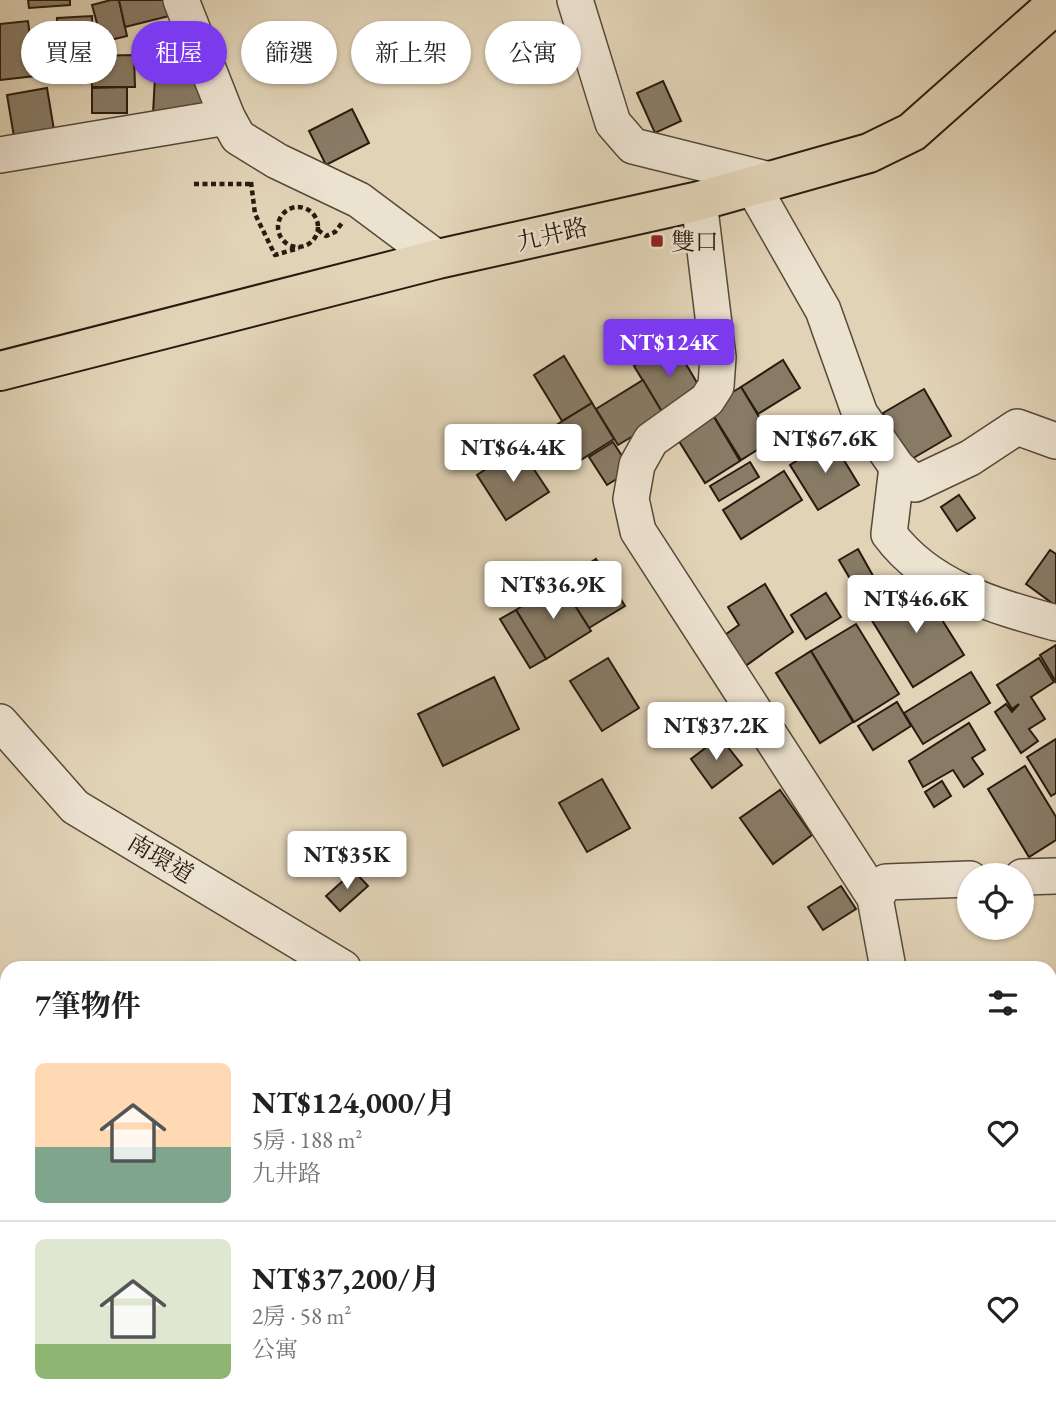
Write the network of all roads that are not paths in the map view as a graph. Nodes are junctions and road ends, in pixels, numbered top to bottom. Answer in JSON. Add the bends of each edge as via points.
{"nodes":[{"id":1,"x":181,"y":0,"type":"edge"},
{"id":2,"x":575,"y":0,"type":"edge"},
{"id":3,"x":1056,"y":4,"type":"edge"},
{"id":4,"x":233,"y":127,"type":"junction"},
{"id":5,"x":0,"y":155,"type":"edge"},
{"id":6,"x":764,"y":184,"type":"junction"},
{"id":7,"x":699,"y":201,"type":"junction"},
{"id":8,"x":438,"y":259,"type":"junction"},
{"id":9,"x":0,"y":371,"type":"edge"},
{"id":10,"x":1056,"y":441,"type":"edge"},
{"id":11,"x":897,"y":467,"type":"junction"},
{"id":12,"x":1056,"y":623,"type":"edge"},
{"id":13,"x":0,"y":722,"type":"edge"},
{"id":14,"x":1056,"y":876,"type":"edge"},
{"id":15,"x":1034,"y":877,"type":"edge"},
{"id":16,"x":957,"y":879,"type":"edge"},
{"id":17,"x":875,"y":898,"type":"junction"},
{"id":18,"x":331,"y":961,"type":"edge"},
{"id":19,"x":887,"y":961,"type":"edge"}],
"edges":[{"from":1,"to":4,"type":"street"},
{"from":2,"to":6,"type":"street","via":[[613,124],[633,146]]},
{"from":3,"to":6,"type":"main road","name":"九井路","via":[[912,132],[869,153]]},
{"from":4,"to":5,"type":"street"},
{"from":4,"to":8,"type":"street","via":[[277,161],[359,200]]},
{"from":6,"to":7,"type":"main road","name":"九井路"},
{"from":6,"to":11,"type":"street","via":[[823,310],[860,414]]},
{"from":7,"to":8,"type":"main road","name":"九井路"},
{"from":7,"to":17,"type":"street","via":[[718,357],[716,386],[707,400],[651,440],[637,465],[631,499],[638,531]]},
{"from":8,"to":9,"type":"main road","name":"九井路"},
{"from":10,"to":11,"type":"street","via":[[1017,427],[970,458],[915,484]]},
{"from":11,"to":12,"type":"street","via":[[890,534],[904,553],[957,590]]},
{"from":13,"to":18,"type":"street","name":"南環道","via":[[75,807]]},
{"from":14,"to":15,"type":"street"},
{"from":16,"to":17,"type":"street","via":[[886,882]]},
{"from":17,"to":19,"type":"street"}]}
